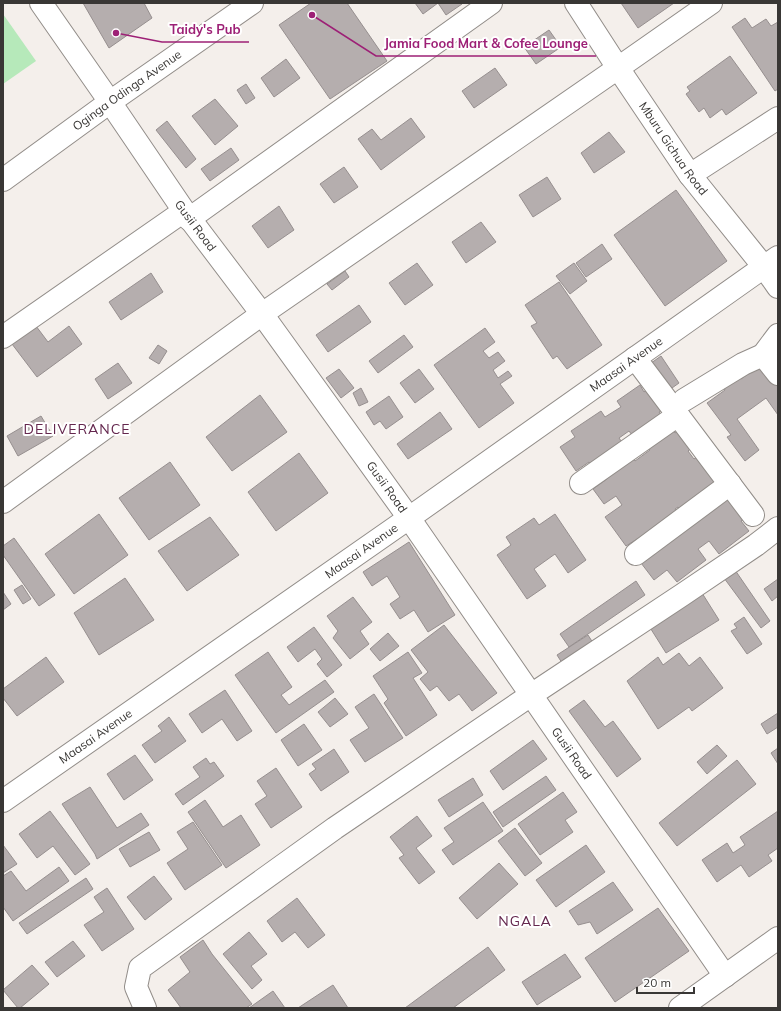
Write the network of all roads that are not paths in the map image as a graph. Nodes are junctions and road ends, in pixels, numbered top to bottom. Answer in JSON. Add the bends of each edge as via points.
{"nodes":[{"id":1,"x":41,"y":3,"type":"edge"},
{"id":2,"x":252,"y":3,"type":"edge"},
{"id":3,"x":491,"y":3,"type":"edge"},
{"id":4,"x":576,"y":3,"type":"edge"},
{"id":5,"x":711,"y":3,"type":"edge"},
{"id":6,"x":618,"y":68,"type":"junction"},
{"id":7,"x":110,"y":102,"type":"junction"},
{"id":8,"x":778,"y":118,"type":"edge"},
{"id":9,"x":690,"y":175,"type":"junction"},
{"id":10,"x":3,"y":180,"type":"edge"},
{"id":11,"x":187,"y":215,"type":"junction"},
{"id":12,"x":771,"y":262,"type":"edge"},
{"id":13,"x":778,"y":287,"type":"edge"},
{"id":14,"x":262,"y":314,"type":"junction"},
{"id":15,"x":778,"y":335,"type":"edge"},
{"id":16,"x":3,"y":337,"type":"edge"},
{"id":17,"x":763,"y":354,"type":"junction"},
{"id":18,"x":635,"y":358,"type":"junction"},
{"id":19,"x":778,"y":374,"type":"edge"},
{"id":20,"x":681,"y":408,"type":"junction"},
{"id":21,"x":581,"y":483,"type":"dead end"},
{"id":22,"x":730,"y":484,"type":"junction"},
{"id":23,"x":3,"y":502,"type":"edge"},
{"id":24,"x":753,"y":515,"type":"dead end"},
{"id":25,"x":408,"y":518,"type":"junction"},
{"id":26,"x":778,"y":528,"type":"edge"},
{"id":27,"x":636,"y":554,"type":"dead end"},
{"id":28,"x":531,"y":696,"type":"junction"},
{"id":29,"x":3,"y":801,"type":"edge"},
{"id":30,"x":778,"y":938,"type":"edge"},
{"id":31,"x":725,"y":976,"type":"junction"},
{"id":32,"x":145,"y":1008,"type":"edge"},
{"id":33,"x":680,"y":1008,"type":"edge"}],
"edges":[{"from":1,"to":7,"type":"street","name":"Gusii Road"},
{"from":2,"to":7,"type":"street","name":"Oginga Odinga Avenue"},
{"from":3,"to":11,"type":"street"},
{"from":4,"to":6,"type":"street","name":"Mburu Gichua Road"},
{"from":5,"to":6,"type":"street"},
{"from":6,"to":9,"type":"street","name":"Mburu Gichua Road"},
{"from":6,"to":14,"type":"street"},
{"from":7,"to":10,"type":"street","name":"Oginga Odinga Avenue"},
{"from":7,"to":11,"type":"street","name":"Gusii Road"},
{"from":8,"to":9,"type":"street"},
{"from":9,"to":12,"type":"street","name":"Mburu Gichua Road"},
{"from":11,"to":14,"type":"street","name":"Gusii Road"},
{"from":11,"to":16,"type":"street"},
{"from":12,"to":13,"type":"street","name":"Mburu Gichua Road"},
{"from":12,"to":18,"type":"street","name":"Maasai Avenue"},
{"from":14,"to":23,"type":"street"},
{"from":14,"to":25,"type":"street","name":"Gusii Road"},
{"from":15,"to":17,"type":"street"},
{"from":17,"to":19,"type":"street"},
{"from":17,"to":20,"type":"street","via":[[743,364]]},
{"from":18,"to":20,"type":"street"},
{"from":18,"to":25,"type":"street","name":"Maasai Avenue"},
{"from":20,"to":21,"type":"street"},
{"from":20,"to":22,"type":"street"},
{"from":22,"to":24,"type":"street"},
{"from":22,"to":27,"type":"street"},
{"from":25,"to":28,"type":"street","name":"Gusii Road"},
{"from":25,"to":29,"type":"street","name":"Maasai Avenue"},
{"from":26,"to":28,"type":"street","via":[[682,596]]},
{"from":28,"to":31,"type":"street","name":"Gusii Road"},
{"from":28,"to":32,"type":"street","via":[[335,828],[140,968],[136,987]]},
{"from":30,"to":31,"type":"street"},
{"from":31,"to":33,"type":"street"}]}
